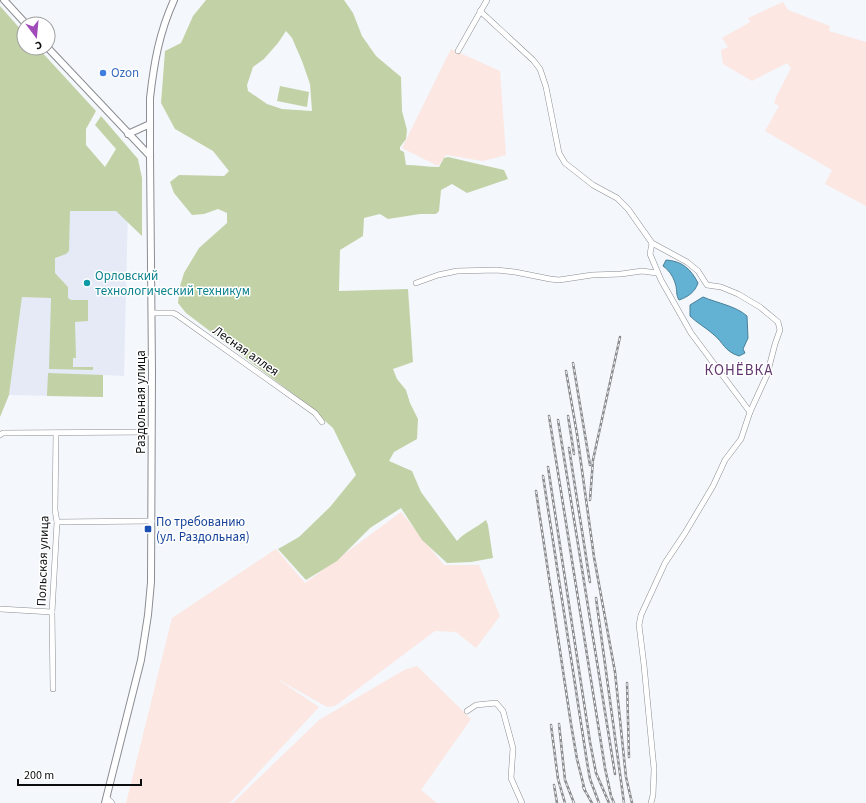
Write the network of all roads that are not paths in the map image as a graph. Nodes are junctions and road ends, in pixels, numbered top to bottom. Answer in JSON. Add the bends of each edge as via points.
{"nodes":[{"id":1,"x":4,"y":0,"type":"edge"},
{"id":2,"x":174,"y":0,"type":"edge"},
{"id":3,"x":487,"y":0,"type":"edge"},
{"id":4,"x":480,"y":11,"type":"junction"},
{"id":5,"x":19,"y":16,"type":"edge"},
{"id":6,"x":458,"y":51,"type":"dead end"},
{"id":7,"x":55,"y":56,"type":"edge"},
{"id":8,"x":150,"y":124,"type":"junction"},
{"id":9,"x":128,"y":134,"type":"junction"},
{"id":10,"x":150,"y":156,"type":"junction"},
{"id":11,"x":652,"y":243,"type":"junction"},
{"id":12,"x":657,"y":273,"type":"junction"},
{"id":13,"x":416,"y":283,"type":"dead end"},
{"id":14,"x":152,"y":313,"type":"junction"},
{"id":15,"x":750,"y":412,"type":"junction"},
{"id":16,"x":322,"y":422,"type":"dead end"},
{"id":17,"x":152,"y":432,"type":"junction"},
{"id":18,"x":56,"y":433,"type":"junction"},
{"id":19,"x":0,"y":434,"type":"edge"},
{"id":20,"x":57,"y":522,"type":"junction"},
{"id":21,"x":152,"y":522,"type":"junction"},
{"id":22,"x":0,"y":609,"type":"edge"},
{"id":23,"x":52,"y":612,"type":"junction"},
{"id":24,"x":53,"y":689,"type":"dead end"},
{"id":25,"x":468,"y":711,"type":"dead end"},
{"id":26,"x":106,"y":801,"type":"edge"},
{"id":27,"x":112,"y":803,"type":"edge"},
{"id":28,"x":522,"y":803,"type":"edge"},
{"id":29,"x":651,"y":803,"type":"edge"}],
"edges":[{"from":1,"to":5,"type":"main road"},
{"from":2,"to":8,"type":"main road","name":"Раздольная улица","via":[[164,21],[158,44],[151,88]]},
{"from":3,"to":4,"type":"street"},
{"from":4,"to":6,"type":"street"},
{"from":4,"to":11,"type":"street","via":[[540,69],[550,104],[559,153],[565,163],[593,185],[617,198]]},
{"from":7,"to":9,"type":"main road"},
{"from":8,"to":9,"type":"main road"},
{"from":8,"to":10,"type":"main road","name":"Раздольная улица"},
{"from":9,"to":10,"type":"main road"},
{"from":10,"to":14,"type":"main road","name":"Раздольная улица"},
{"from":11,"to":12,"type":"street","via":[[650,254]]},
{"from":11,"to":15,"type":"street","via":[[687,262],[698,271],[707,286],[721,287],[738,294],[778,322],[780,330],[767,375]]},
{"from":12,"to":13,"type":"street","via":[[642,271],[550,279],[515,272],[479,270],[457,271]]},
{"from":12,"to":15,"type":"street","via":[[691,333]]},
{"from":14,"to":16,"type":"street","name":"Лесная аллея","via":[[177,315],[315,413]]},
{"from":14,"to":17,"type":"main road","name":"Раздольная улица"},
{"from":15,"to":29,"type":"street","via":[[738,445],[725,460],[710,492],[664,563],[641,615],[639,625],[654,769]]},
{"from":17,"to":18,"type":"street"},
{"from":17,"to":21,"type":"main road","name":"Раздольная улица"},
{"from":18,"to":19,"type":"street"},
{"from":18,"to":20,"type":"street","name":"Польская улица"},
{"from":20,"to":21,"type":"street"},
{"from":20,"to":23,"type":"street","name":"Польская улица"},
{"from":21,"to":26,"type":"main road","name":"Раздольная улица","via":[[151,582],[143,646]]},
{"from":22,"to":23,"type":"street"},
{"from":23,"to":24,"type":"street","name":"Польская улица"},
{"from":25,"to":28,"type":"street","via":[[476,705],[496,703],[503,711],[513,748],[511,778]]},
{"from":26,"to":27,"type":"street"}]}
